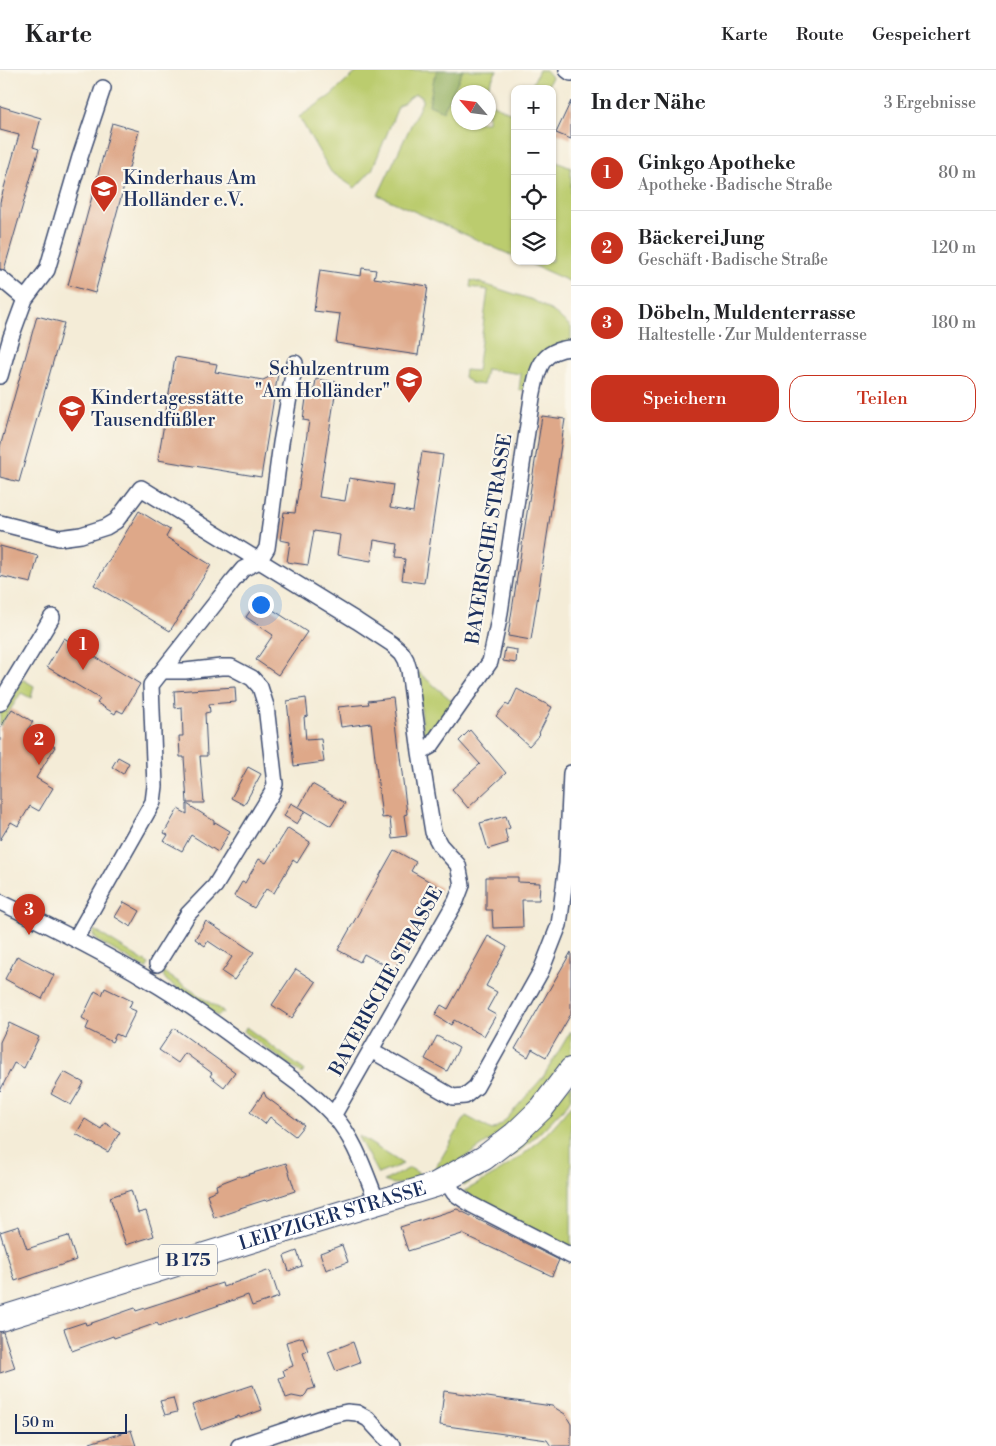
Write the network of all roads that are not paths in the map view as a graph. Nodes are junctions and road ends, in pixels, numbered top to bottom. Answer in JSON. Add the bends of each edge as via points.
{"nodes":[{"id":1,"x":567,"y":70,"type":"edge"},
{"id":2,"x":571,"y":73,"type":"edge"},
{"id":3,"x":103,"y":88,"type":"dead end"},
{"id":4,"x":0,"y":278,"type":"edge"},
{"id":5,"x":25,"y":299,"type":"junction"},
{"id":6,"x":571,"y":348,"type":"edge"},
{"id":7,"x":295,"y":363,"type":"dead end"},
{"id":8,"x":0,"y":376,"type":"edge"},
{"id":9,"x":0,"y":523,"type":"edge"},
{"id":10,"x":259,"y":561,"type":"junction"},
{"id":11,"x":52,"y":617,"type":"dead end"},
{"id":12,"x":162,"y":671,"type":"junction"},
{"id":13,"x":0,"y":703,"type":"edge"},
{"id":14,"x":420,"y":752,"type":"junction"},
{"id":15,"x":571,"y":773,"type":"edge"},
{"id":16,"x":0,"y":902,"type":"edge"},
{"id":17,"x":76,"y":938,"type":"junction"},
{"id":18,"x":157,"y":964,"type":"dead end"},
{"id":19,"x":371,"y":1050,"type":"junction"},
{"id":20,"x":571,"y":1070,"type":"edge"},
{"id":21,"x":333,"y":1116,"type":"junction"},
{"id":22,"x":445,"y":1179,"type":"junction"},
{"id":23,"x":377,"y":1202,"type":"junction"},
{"id":24,"x":571,"y":1256,"type":"edge"},
{"id":25,"x":0,"y":1319,"type":"edge"},
{"id":26,"x":239,"y":1446,"type":"edge"},
{"id":27,"x":393,"y":1446,"type":"edge"}],
"edges":[{"from":1,"to":2,"type":"street"},
{"from":3,"to":5,"type":"street","via":[[47,270]]},
{"from":4,"to":5,"type":"street"},
{"from":5,"to":8,"type":"street"},
{"from":6,"to":14,"type":"street","name":"BAYERISCHE STRASSE","via":[[553,351],[536,374],[500,619],[490,662],[431,746]]},
{"from":7,"to":10,"type":"street","via":[[267,548]]},
{"from":9,"to":10,"type":"street","name":"BAYERISCHE STRASSE","via":[[59,538],[81,535],[116,521],[141,488]]},
{"from":10,"to":12,"type":"street","via":[[243,569]]},
{"from":10,"to":14,"type":"street","name":"BAYERISCHE STRASSE","via":[[357,621],[402,654],[409,670]]},
{"from":11,"to":13,"type":"street"},
{"from":12,"to":17,"type":"street","via":[[151,685],[153,802]]},
{"from":12,"to":18,"type":"street","via":[[231,667],[252,678],[260,687],[266,706],[275,784],[216,886],[188,914]]},
{"from":14,"to":19,"type":"street","name":"BAYERISCHE STRASSE","via":[[432,832],[458,865],[462,885]]},
{"from":15,"to":19,"type":"street","via":[[567,864],[559,925],[541,971],[476,1087],[465,1096],[453,1097]]},
{"from":16,"to":17,"type":"street"},
{"from":17,"to":21,"type":"street","via":[[148,979],[233,1037],[294,1080]]},
{"from":19,"to":21,"type":"street","name":"BAYERISCHE STRASSE"},
{"from":20,"to":22,"type":"main road","name":"LEIPZIGER STRASSE","number":"B 175","via":[[542,1108],[515,1134],[484,1158]]},
{"from":21,"to":23,"type":"street","via":[[358,1155]]},
{"from":22,"to":23,"type":"main road","name":"LEIPZIGER STRASSE","number":"B 175"},
{"from":22,"to":24,"type":"street","via":[[454,1193],[472,1205]]},
{"from":23,"to":25,"type":"main road","name":"LEIPZIGER STRASSE","number":"B 175"},
{"from":26,"to":27,"type":"street","via":[[347,1412],[368,1419]]}]}
